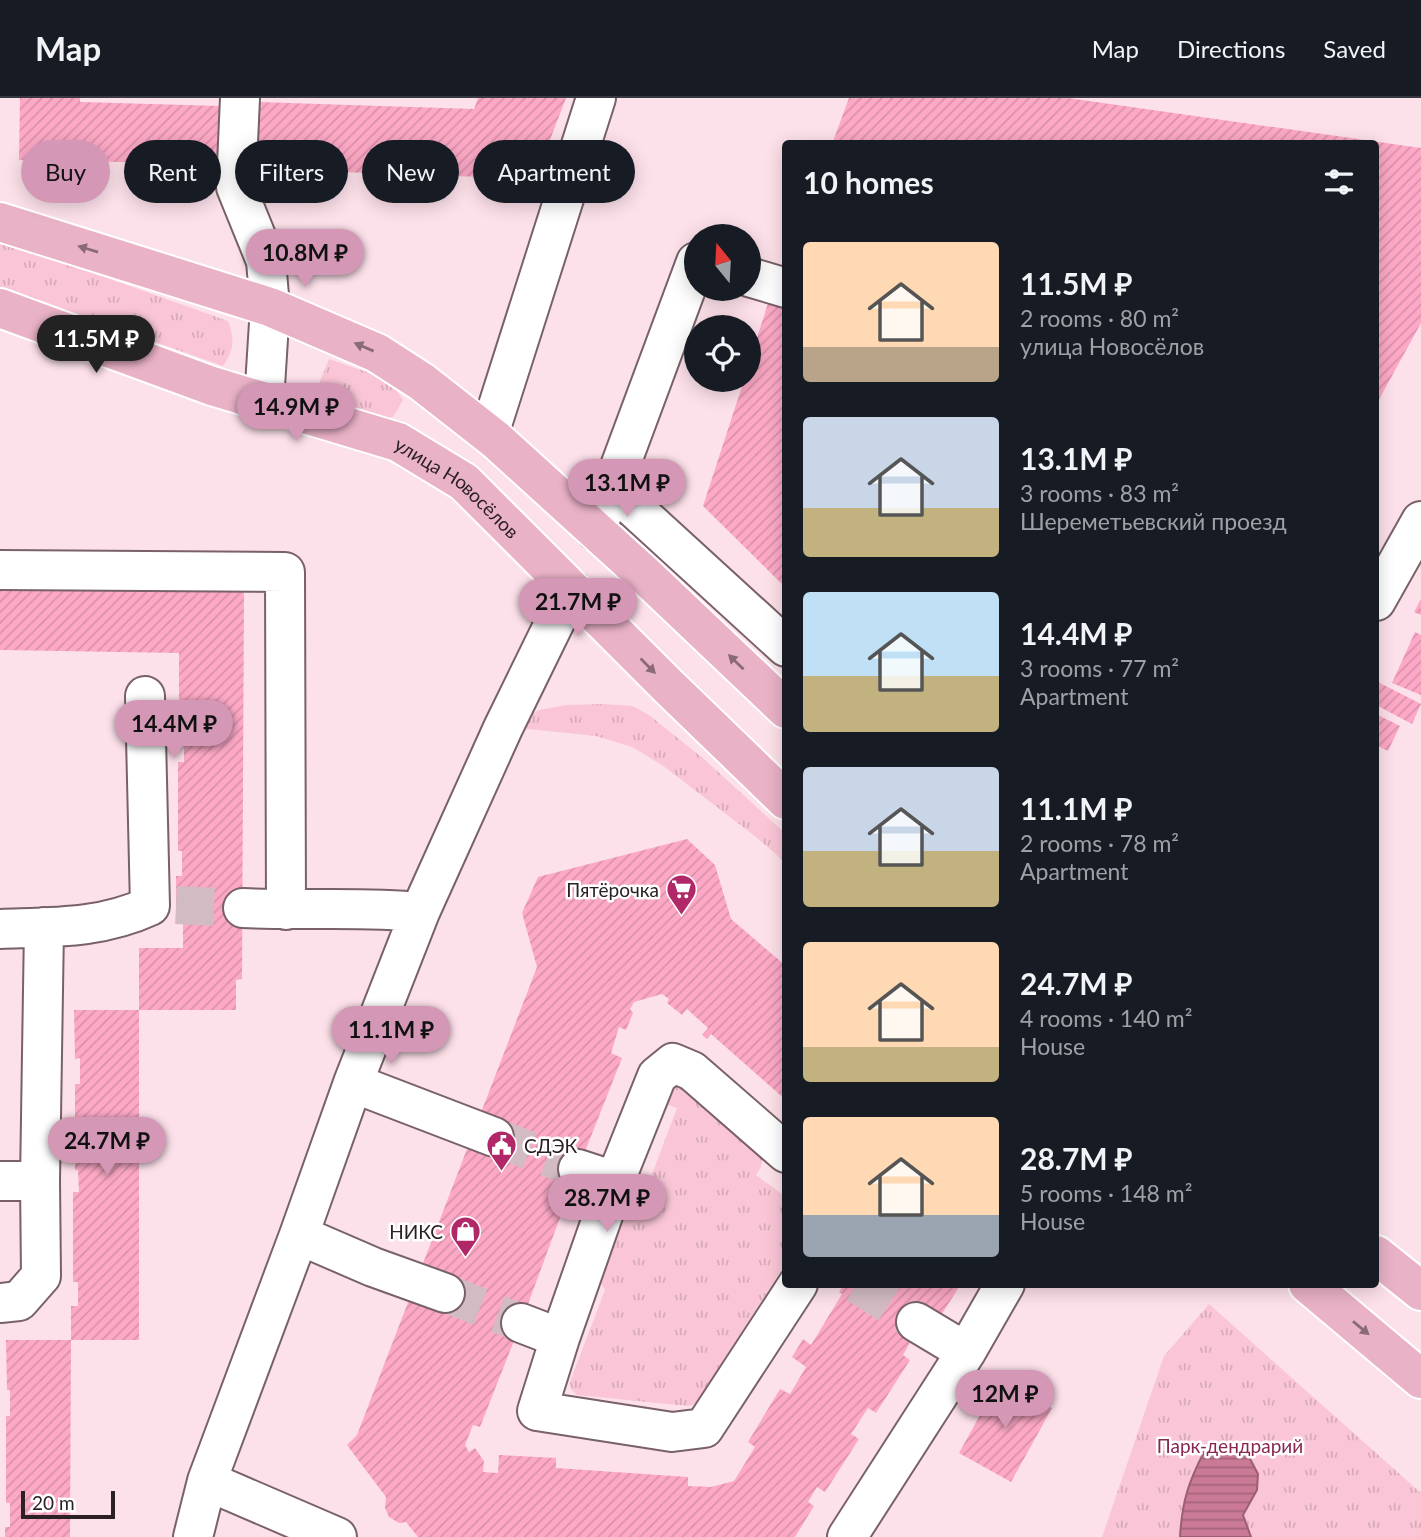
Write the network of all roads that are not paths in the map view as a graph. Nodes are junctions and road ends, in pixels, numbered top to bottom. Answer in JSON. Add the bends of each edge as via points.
{"nodes":[{"id":1,"x":240,"y":98,"type":"edge"},
{"id":2,"x":596,"y":98,"type":"edge"},
{"id":3,"x":0,"y":222,"type":"edge"},
{"id":4,"x":761,"y":281,"type":"edge"},
{"id":5,"x":782,"y":287,"type":"edge"},
{"id":6,"x":684,"y":294,"type":"edge"},
{"id":7,"x":0,"y":307,"type":"edge"},
{"id":8,"x":270,"y":307,"type":"junction"},
{"id":9,"x":264,"y":402,"type":"junction"},
{"id":10,"x":489,"y":434,"type":"junction"},
{"id":11,"x":612,"y":488,"type":"junction"},
{"id":12,"x":1421,"y":521,"type":"edge"},
{"id":13,"x":596,"y":531,"type":"junction"},
{"id":14,"x":0,"y":570,"type":"edge"},
{"id":15,"x":571,"y":589,"type":"junction"},
{"id":16,"x":1379,"y":596,"type":"edge"},
{"id":17,"x":782,"y":644,"type":"edge"},
{"id":18,"x":145,"y":696,"type":"dead end"},
{"id":19,"x":782,"y":705,"type":"edge"},
{"id":20,"x":782,"y":796,"type":"edge"},
{"id":21,"x":243,"y":908,"type":"tunnel mouth"},
{"id":22,"x":286,"y":910,"type":"junction"},
{"id":23,"x":421,"y":912,"type":"junction"},
{"id":24,"x":44,"y":928,"type":"junction"},
{"id":25,"x":0,"y":929,"type":"edge"},
{"id":26,"x":353,"y":1083,"type":"junction"},
{"id":27,"x":494,"y":1137,"type":"tunnel mouth"},
{"id":28,"x":782,"y":1150,"type":"edge"},
{"id":29,"x":578,"y":1168,"type":"tunnel mouth"},
{"id":30,"x":0,"y":1181,"type":"edge"},
{"id":31,"x":40,"y":1181,"type":"junction"},
{"id":32,"x":615,"y":1181,"type":"junction"},
{"id":33,"x":299,"y":1235,"type":"junction"},
{"id":34,"x":1379,"y":1257,"type":"edge"},
{"id":35,"x":795,"y":1288,"type":"edge"},
{"id":36,"x":1003,"y":1288,"type":"edge"},
{"id":37,"x":1313,"y":1288,"type":"edge"},
{"id":38,"x":1421,"y":1291,"type":"edge"},
{"id":39,"x":445,"y":1293,"type":"tunnel mouth"},
{"id":40,"x":0,"y":1303,"type":"edge"},
{"id":41,"x":916,"y":1322,"type":"tunnel mouth"},
{"id":42,"x":521,"y":1323,"type":"tunnel mouth"},
{"id":43,"x":560,"y":1338,"type":"junction"},
{"id":44,"x":966,"y":1352,"type":"junction"},
{"id":45,"x":1421,"y":1379,"type":"edge"},
{"id":46,"x":206,"y":1481,"type":"junction"},
{"id":47,"x":193,"y":1537,"type":"edge"},
{"id":48,"x":337,"y":1537,"type":"edge"},
{"id":49,"x":847,"y":1537,"type":"edge"}],
"edges":[{"from":1,"to":8,"type":"street","via":[[236,187],[266,261]]},
{"from":2,"to":10,"type":"street"},
{"from":8,"to":3,"type":"main road","one_way":true},
{"from":4,"to":5,"type":"street"},
{"from":6,"to":11,"type":"street"},
{"from":7,"to":9,"type":"main road","name":"улица Новосёлов"},
{"from":8,"to":9,"type":"street"},
{"from":10,"to":8,"type":"main road","one_way":true,"via":[[377,353]]},
{"from":9,"to":15,"type":"main road","name":"улица Новосёлов","via":[[398,442],[464,482]]},
{"from":10,"to":13,"type":"main road"},
{"from":11,"to":13,"type":"street"},
{"from":11,"to":17,"type":"street"},
{"from":12,"to":16,"type":"street"},
{"from":19,"to":13,"type":"main road","one_way":true},
{"from":14,"to":22,"type":"street","via":[[285,572]]},
{"from":15,"to":20,"type":"main road","name":"улица Новосёлов","one_way":true},
{"from":15,"to":23,"type":"street"},
{"from":18,"to":24,"type":"street","via":[[163,905],[92,925]]},
{"from":21,"to":22,"type":"street"},
{"from":22,"to":23,"type":"street"},
{"from":23,"to":26,"type":"street"},
{"from":24,"to":25,"type":"street"},
{"from":24,"to":31,"type":"street"},
{"from":26,"to":27,"type":"street"},
{"from":26,"to":33,"type":"street"},
{"from":28,"to":32,"type":"street","via":[[692,1071],[673,1063],[657,1076]]},
{"from":29,"to":32,"type":"street"},
{"from":30,"to":31,"type":"street"},
{"from":31,"to":40,"type":"street","via":[[41,1276],[19,1301]]},
{"from":32,"to":43,"type":"street"},
{"from":33,"to":39,"type":"street"},
{"from":33,"to":46,"type":"street"},
{"from":34,"to":38,"type":"main road"},
{"from":35,"to":43,"type":"street","via":[[704,1428],[673,1432],[537,1411]]},
{"from":36,"to":44,"type":"street"},
{"from":37,"to":45,"type":"main road","one_way":true},
{"from":41,"to":44,"type":"street"},
{"from":42,"to":43,"type":"street"},
{"from":44,"to":49,"type":"street"},
{"from":46,"to":47,"type":"street"},
{"from":46,"to":48,"type":"street"}]}
